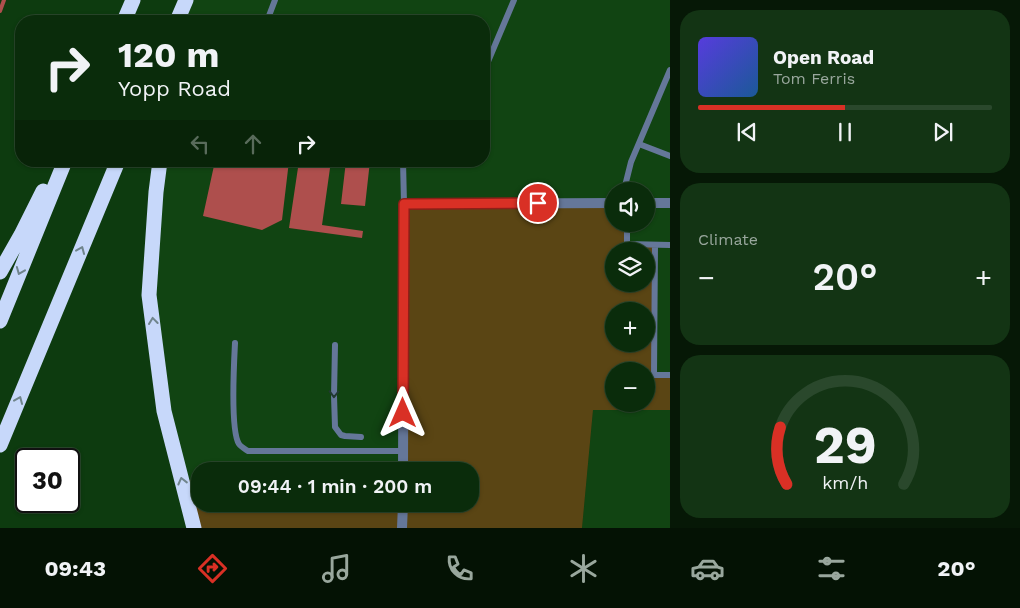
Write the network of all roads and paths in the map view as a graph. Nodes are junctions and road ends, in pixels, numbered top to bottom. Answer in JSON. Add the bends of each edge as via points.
{"nodes":[{"id":1,"x":133,"y":0,"type":"edge"},
{"id":2,"x":186,"y":0,"type":"edge"},
{"id":3,"x":192,"y":0,"type":"edge"},
{"id":4,"x":275,"y":0,"type":"edge"},
{"id":5,"x":514,"y":0,"type":"edge"},
{"id":6,"x":127,"y":15,"type":"edge"},
{"id":7,"x":180,"y":15,"type":"edge"},
{"id":8,"x":188,"y":15,"type":"edge"},
{"id":9,"x":269,"y":15,"type":"edge"},
{"id":10,"x":490,"y":57,"type":"edge"},
{"id":11,"x":670,"y":70,"type":"edge"},
{"id":12,"x":667,"y":84,"type":"edge"},
{"id":13,"x":639,"y":144,"type":"junction"},
{"id":14,"x":670,"y":156,"type":"edge"},
{"id":15,"x":56,"y":167,"type":"edge"},
{"id":16,"x":63,"y":167,"type":"edge"},
{"id":17,"x":116,"y":167,"type":"edge"},
{"id":18,"x":159,"y":167,"type":"edge"},
{"id":19,"x":403,"y":167,"type":"edge"},
{"id":20,"x":626,"y":182,"type":"edge"},
{"id":21,"x":605,"y":203,"type":"edge"},
{"id":22,"x":655,"y":203,"type":"edge"},
{"id":23,"x":670,"y":203,"type":"edge"},
{"id":24,"x":404,"y":204,"type":"junction"},
{"id":25,"x":655,"y":245,"type":"edge"},
{"id":26,"x":670,"y":245,"type":"edge"},
{"id":27,"x":0,"y":272,"type":"edge"},
{"id":28,"x":655,"y":292,"type":"edge"},
{"id":29,"x":0,"y":321,"type":"edge"},
{"id":30,"x":235,"y":344,"type":"dead end"},
{"id":31,"x":335,"y":345,"type":"dead end"},
{"id":32,"x":670,"y":375,"type":"edge"},
{"id":33,"x":361,"y":436,"type":"dead end"},
{"id":34,"x":0,"y":445,"type":"edge"},
{"id":35,"x":403,"y":451,"type":"junction"},
{"id":36,"x":403,"y":462,"type":"edge"},
{"id":37,"x":402,"y":512,"type":"edge"},
{"id":38,"x":194,"y":528,"type":"edge"},
{"id":39,"x":402,"y":528,"type":"edge"}],
"edges":[{"from":1,"to":6,"type":"highway"},
{"from":2,"to":7,"type":"highway"},
{"from":3,"to":8,"type":"highway"},
{"from":4,"to":9,"type":"lane"},
{"from":5,"to":10,"type":"lane"},
{"from":11,"to":12,"type":"lane"},
{"from":12,"to":13,"type":"lane"},
{"from":13,"to":14,"type":"lane"},
{"from":13,"to":20,"type":"lane"},
{"from":15,"to":27,"type":"highway"},
{"from":16,"to":29,"type":"highway","one_way":true},
{"from":34,"to":17,"type":"highway","one_way":true},
{"from":38,"to":18,"type":"highway","one_way":true,"via":[[164,411],[149,295]]},
{"from":19,"to":24,"type":"lane"},
{"from":21,"to":24,"type":"street"},
{"from":22,"to":23,"type":"street"},
{"from":24,"to":35,"type":"street"},
{"from":25,"to":26,"type":"lane"},
{"from":28,"to":32,"type":"lane","via":[[654,375]]},
{"from":30,"to":35,"type":"lane","via":[[234,421],[236,437],[248,451]]},
{"from":31,"to":33,"type":"lane","one_way":true,"via":[[335,428],[341,435]]},
{"from":35,"to":36,"type":"street"},
{"from":37,"to":39,"type":"street"}]}
